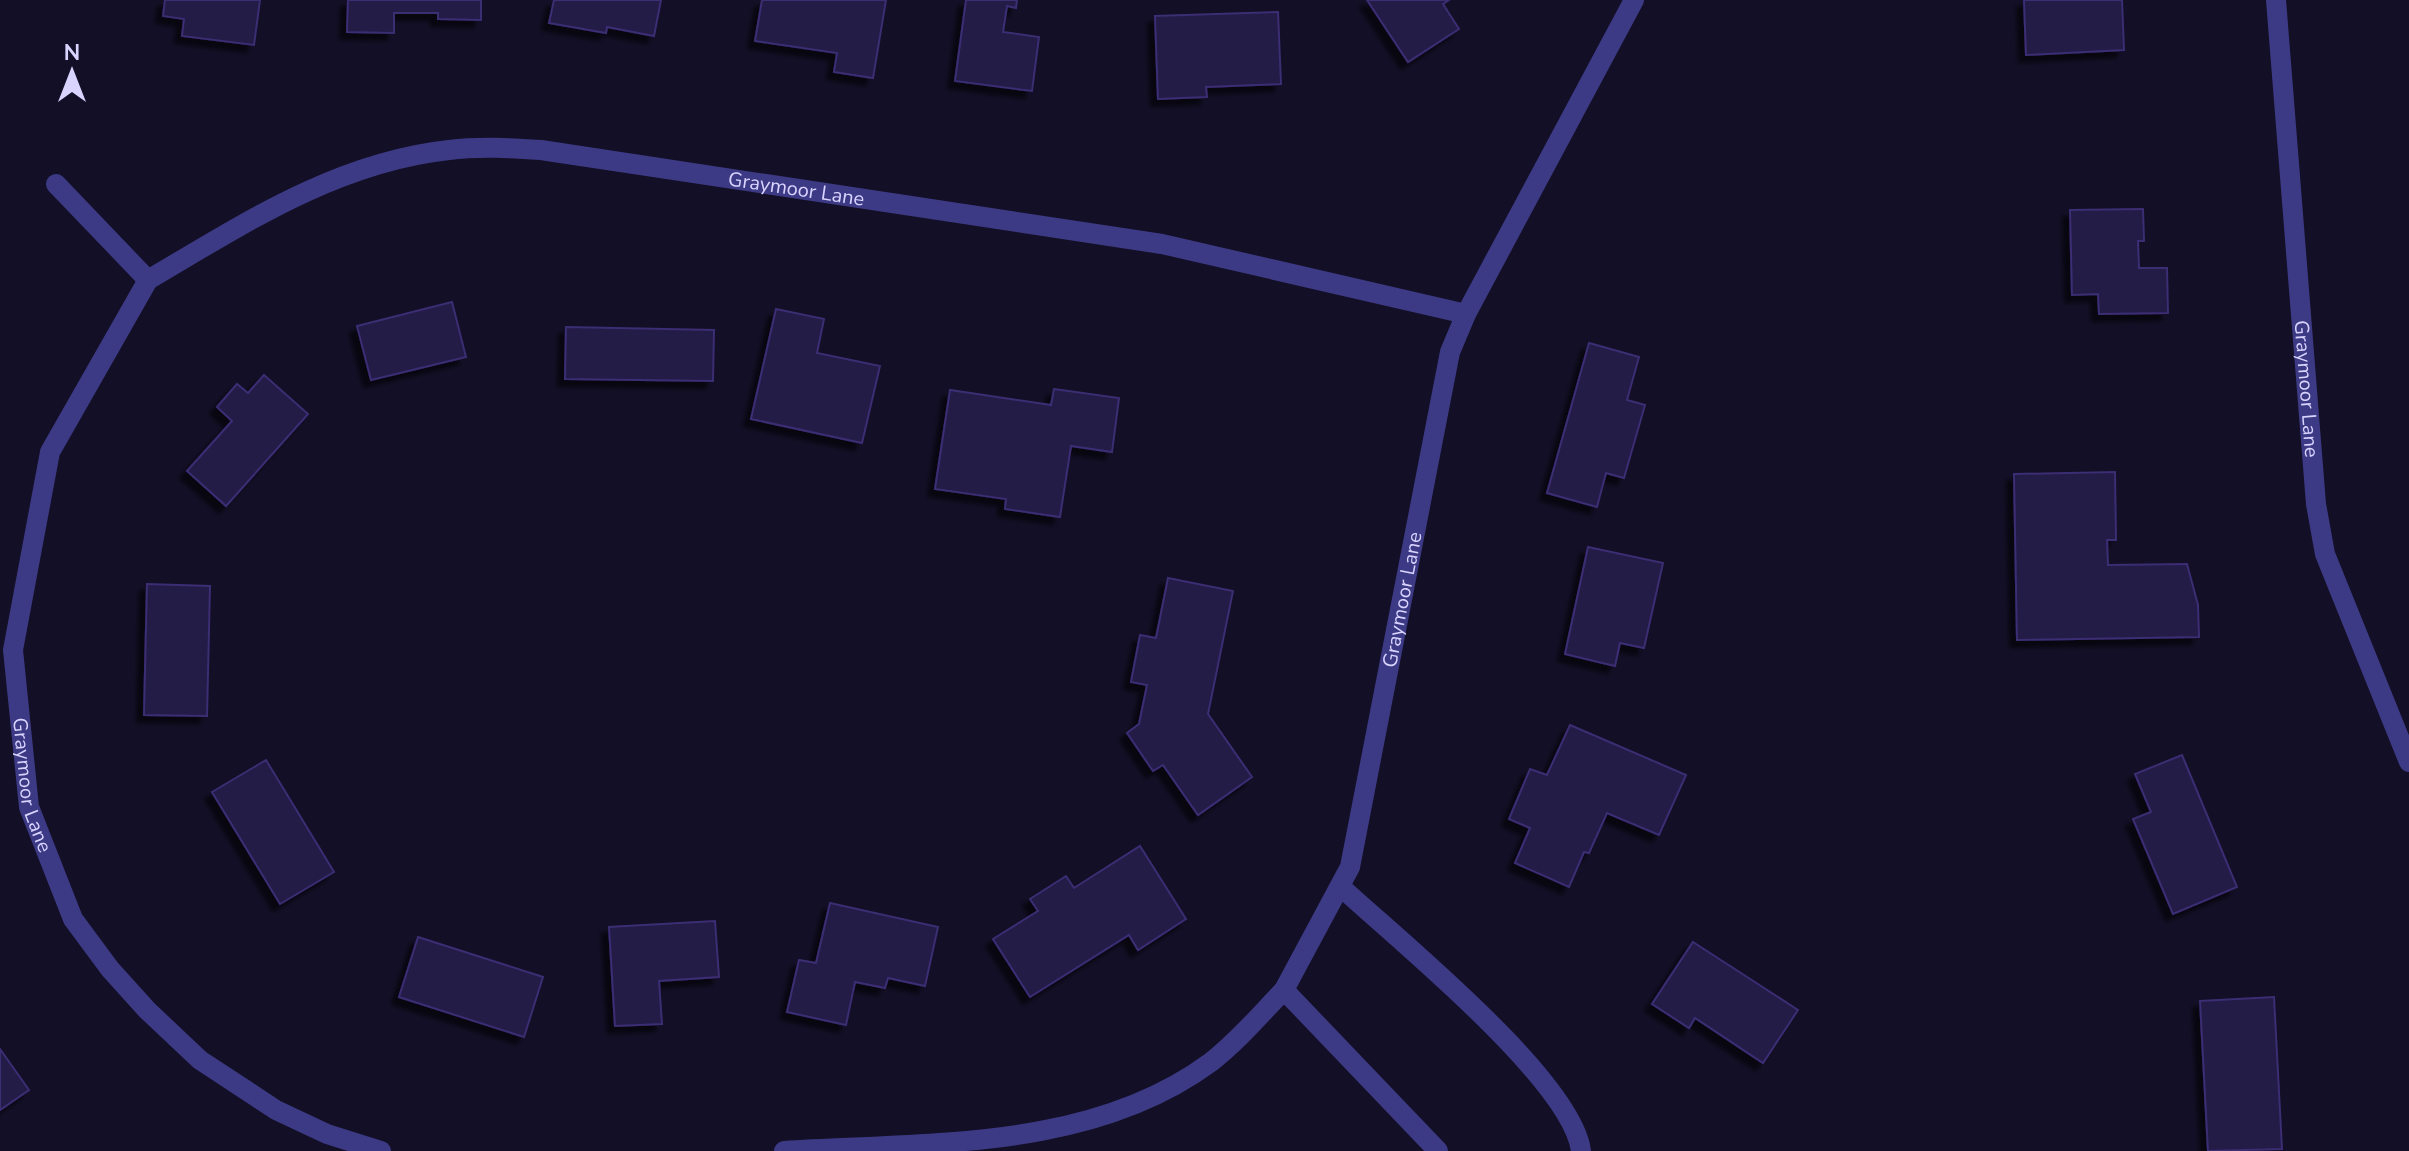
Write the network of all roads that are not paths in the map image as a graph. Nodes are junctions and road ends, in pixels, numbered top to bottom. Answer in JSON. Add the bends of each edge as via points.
{"nodes":[{"id":1,"x":1634,"y":0,"type":"edge"},
{"id":2,"x":2276,"y":0,"type":"edge"},
{"id":3,"x":56,"y":184,"type":"dead end"},
{"id":4,"x":148,"y":280,"type":"junction"},
{"id":5,"x":1466,"y":314,"type":"junction"},
{"id":6,"x":2409,"y":762,"type":"edge"},
{"id":7,"x":1341,"y":887,"type":"junction"},
{"id":8,"x":1284,"y":990,"type":"junction"},
{"id":9,"x":381,"y":1151,"type":"edge"},
{"id":10,"x":784,"y":1151,"type":"edge"},
{"id":11,"x":1438,"y":1151,"type":"edge"},
{"id":12,"x":1581,"y":1151,"type":"edge"}],
"edges":[{"from":1,"to":5,"type":"street","name":"Graymoor Lane"},
{"from":2,"to":6,"type":"street","name":"Graymoor Lane","via":[[2316,504],[2325,554]]},
{"from":3,"to":4,"type":"street"},
{"from":4,"to":5,"type":"street","name":"Graymoor Lane","via":[[291,197],[340,176],[449,150],[495,148],[541,150],[1162,244]]},
{"from":4,"to":9,"type":"street","name":"Graymoor Lane","via":[[50,452],[13,650],[29,807],[73,919],[147,1010],[200,1060],[276,1110]]},
{"from":5,"to":7,"type":"street","name":"Graymoor Lane","via":[[1450,352],[1350,867]]},
{"from":7,"to":8,"type":"street","name":"Graymoor Lane"},
{"from":7,"to":12,"type":"street","via":[[1514,1046],[1561,1104]]},
{"from":8,"to":10,"type":"street","name":"Graymoor Lane","via":[[1210,1063],[1136,1105],[1095,1121],[1021,1137]]},
{"from":8,"to":11,"type":"street"}]}
